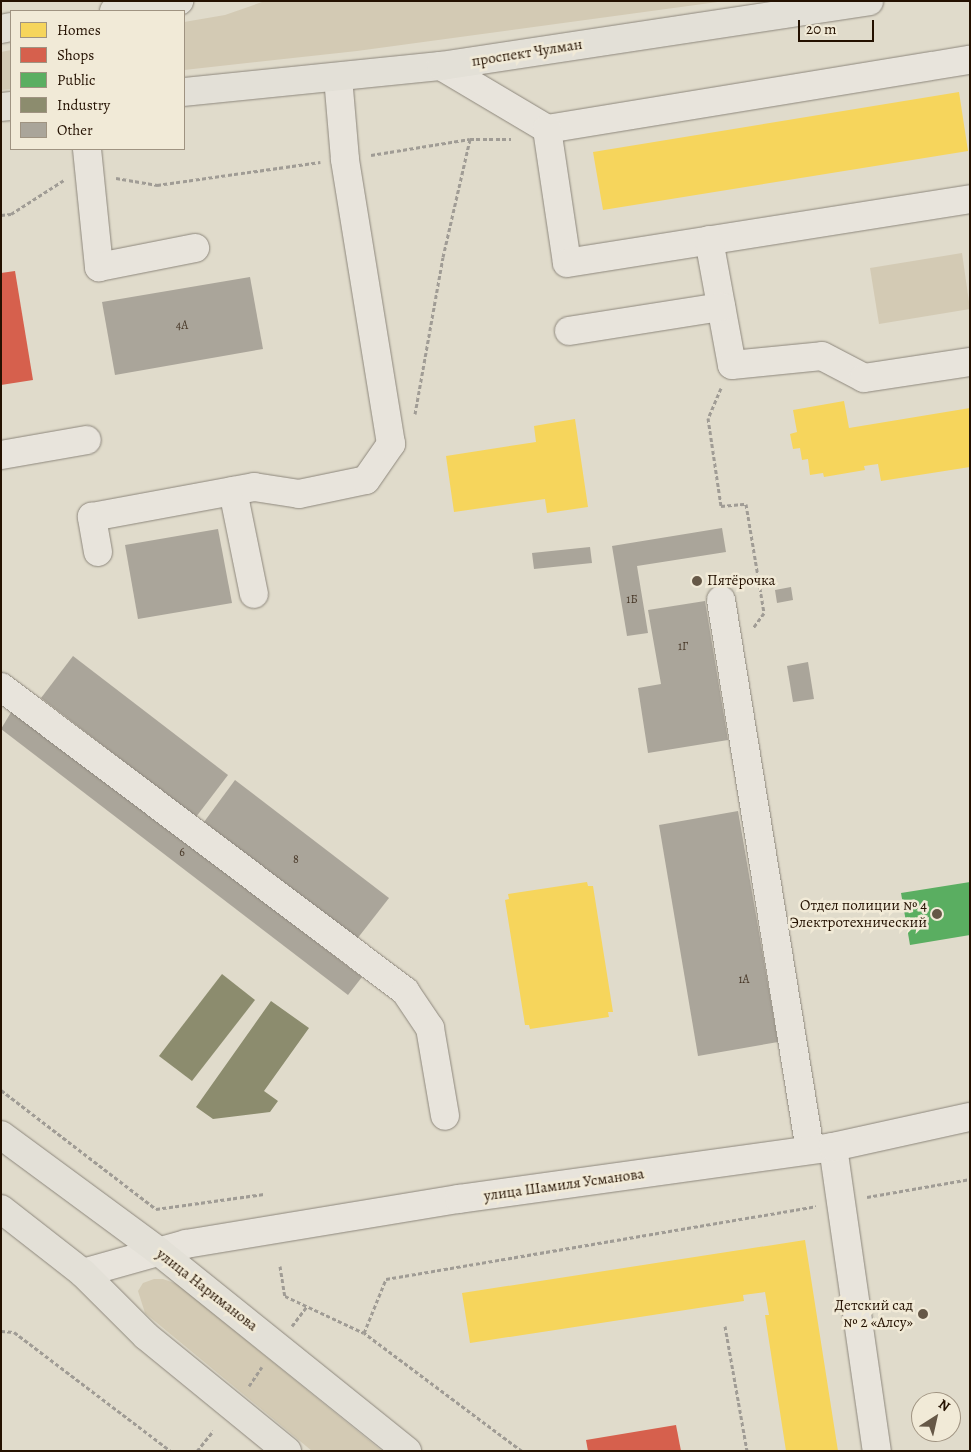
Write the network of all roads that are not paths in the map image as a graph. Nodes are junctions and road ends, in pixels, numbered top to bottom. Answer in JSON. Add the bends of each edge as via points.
{"nodes":[{"id":1,"x":179,"y":1,"type":"edge"},
{"id":2,"x":869,"y":1,"type":"edge"},
{"id":3,"x":120,"y":10,"type":"edge"},
{"id":4,"x":970,"y":60,"type":"edge"},
{"id":5,"x":441,"y":66,"type":"junction"},
{"id":6,"x":338,"y":78,"type":"junction"},
{"id":7,"x":185,"y":92,"type":"edge"},
{"id":8,"x":547,"y":129,"type":"junction"},
{"id":9,"x":88,"y":161,"type":"edge"},
{"id":10,"x":970,"y":199,"type":"edge"},
{"id":11,"x":709,"y":240,"type":"junction"},
{"id":12,"x":194,"y":248,"type":"dead end"},
{"id":13,"x":721,"y":307,"type":"junction"},
{"id":14,"x":569,"y":331,"type":"dead end"},
{"id":15,"x":970,"y":362,"type":"edge"},
{"id":16,"x":86,"y":440,"type":"dead end"},
{"id":17,"x":1,"y":455,"type":"edge"},
{"id":18,"x":233,"y":491,"type":"junction"},
{"id":19,"x":98,"y":552,"type":"dead end"},
{"id":20,"x":254,"y":594,"type":"dead end"},
{"id":21,"x":721,"y":600,"type":"dead end"},
{"id":22,"x":1,"y":687,"type":"edge"},
{"id":23,"x":445,"y":1116,"type":"dead end"},
{"id":24,"x":970,"y":1118,"type":"edge"},
{"id":25,"x":1,"y":1135,"type":"edge"},
{"id":26,"x":821,"y":1148,"type":"junction"},
{"id":27,"x":1,"y":1209,"type":"edge"},
{"id":28,"x":157,"y":1250,"type":"junction"},
{"id":29,"x":83,"y":1273,"type":"junction"},
{"id":30,"x":287,"y":1451,"type":"edge"},
{"id":31,"x":407,"y":1451,"type":"edge"},
{"id":32,"x":877,"y":1451,"type":"edge"}],
"edges":[{"from":1,"to":3,"type":"main road"},
{"from":2,"to":5,"type":"main road","name":"проспект Чулман"},
{"from":4,"to":8,"type":"street"},
{"from":5,"to":6,"type":"main road","name":"проспект Чулман"},
{"from":5,"to":8,"type":"street"},
{"from":6,"to":7,"type":"main road","name":"проспект Чулман"},
{"from":6,"to":18,"type":"street","via":[[345,159],[392,444],[366,480],[298,494],[254,487]]},
{"from":8,"to":11,"type":"street","via":[[566,263]]},
{"from":9,"to":12,"type":"street","via":[[98,267]]},
{"from":10,"to":11,"type":"street"},
{"from":11,"to":13,"type":"street"},
{"from":13,"to":14,"type":"street"},
{"from":13,"to":15,"type":"street","via":[[732,365],[822,356],[864,378]]},
{"from":16,"to":17,"type":"street"},
{"from":18,"to":19,"type":"street","via":[[92,517]]},
{"from":18,"to":20,"type":"street"},
{"from":21,"to":26,"type":"street"},
{"from":22,"to":23,"type":"street","via":[[405,991],[430,1028]]},
{"from":24,"to":26,"type":"street","name":"улица Шамиля Усманова"},
{"from":25,"to":28,"type":"main road","name":"улица Нариманова"},
{"from":26,"to":28,"type":"street","name":"улица Шамиля Усманова","via":[[459,1199]]},
{"from":26,"to":32,"type":"street","via":[[842,1201]]},
{"from":27,"to":29,"type":"main road"},
{"from":28,"to":29,"type":"street","name":"улица Шамиля Усманова"},
{"from":28,"to":31,"type":"main road","name":"улица Нариманова"},
{"from":29,"to":30,"type":"main road","via":[[146,1336]]}]}
